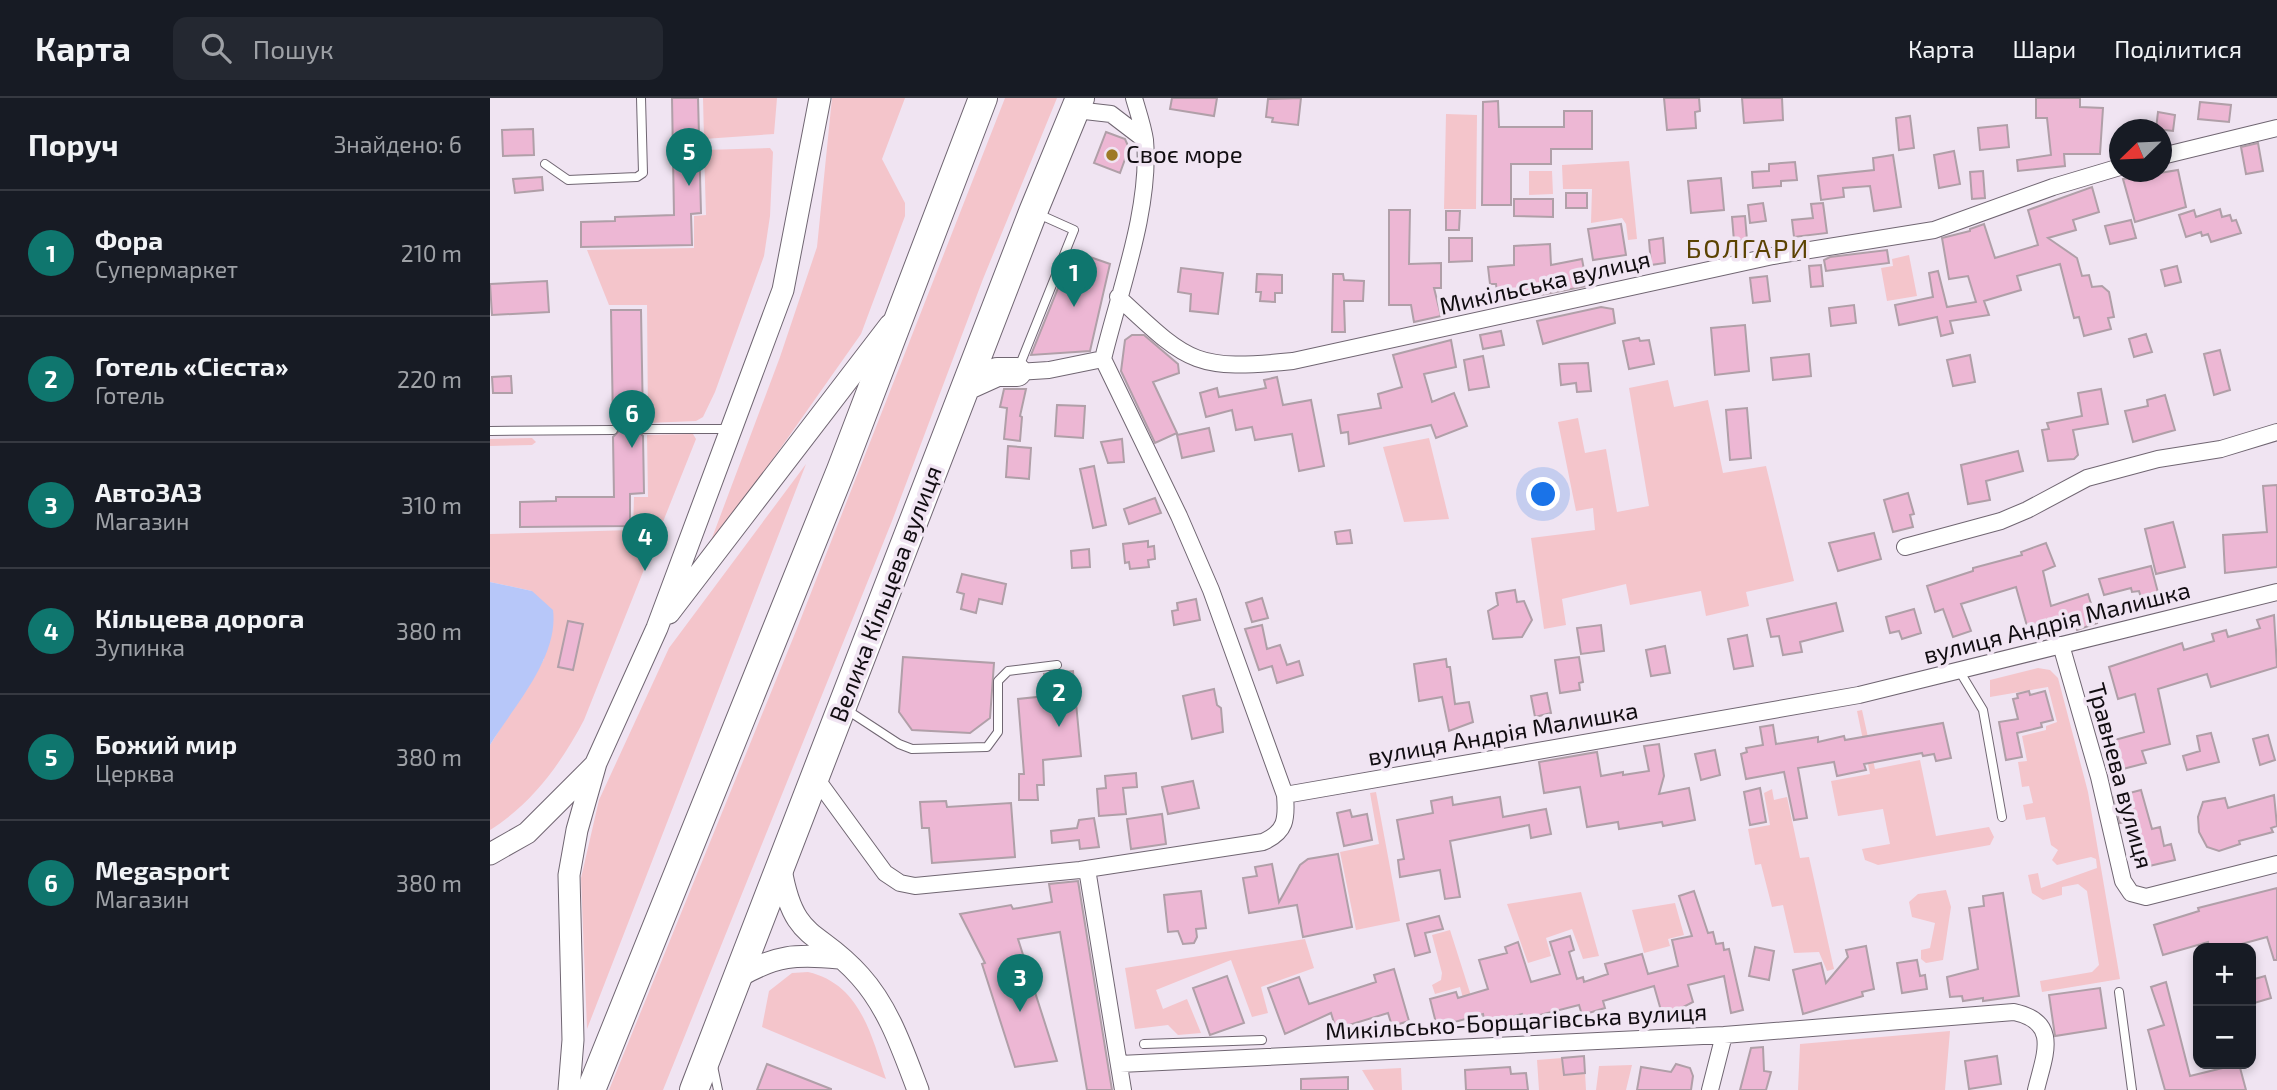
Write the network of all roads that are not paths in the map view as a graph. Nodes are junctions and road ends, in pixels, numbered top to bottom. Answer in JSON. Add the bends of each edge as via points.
{"nodes":[{"id":1,"x":641,"y":98,"type":"edge"},
{"id":2,"x":820,"y":98,"type":"edge"},
{"id":3,"x":983,"y":98,"type":"edge"},
{"id":4,"x":1134,"y":98,"type":"edge"},
{"id":5,"x":1078,"y":104,"type":"edge"},
{"id":6,"x":2277,"y":128,"type":"edge"},
{"id":7,"x":1145,"y":140,"type":"junction"},
{"id":8,"x":2172,"y":153,"type":"edge"},
{"id":9,"x":545,"y":164,"type":"dead end"},
{"id":10,"x":2109,"y":170,"type":"edge"},
{"id":11,"x":1033,"y":212,"type":"junction"},
{"id":12,"x":1118,"y":297,"type":"junction"},
{"id":13,"x":902,"y":309,"type":"junction"},
{"id":14,"x":1102,"y":359,"type":"junction"},
{"id":15,"x":1017,"y":372,"type":"junction"},
{"id":16,"x":966,"y":386,"type":"junction"},
{"id":17,"x":643,"y":429,"type":"dead end"},
{"id":18,"x":731,"y":429,"type":"junction"},
{"id":19,"x":613,"y":430,"type":"dead end"},
{"id":20,"x":490,"y":431,"type":"edge"},
{"id":21,"x":2277,"y":432,"type":"edge"},
{"id":22,"x":1905,"y":547,"type":"dead end"},
{"id":23,"x":2277,"y":592,"type":"edge"},
{"id":24,"x":657,"y":628,"type":"junction"},
{"id":25,"x":2061,"y":645,"type":"junction"},
{"id":26,"x":1058,"y":665,"type":"dead end"},
{"id":27,"x":1960,"y":673,"type":"junction"},
{"id":28,"x":842,"y":707,"type":"junction"},
{"id":29,"x":596,"y":764,"type":"junction"},
{"id":30,"x":815,"y":778,"type":"junction"},
{"id":31,"x":1285,"y":795,"type":"junction"},
{"id":32,"x":2003,"y":817,"type":"dead end"},
{"id":33,"x":490,"y":854,"type":"edge"},
{"id":34,"x":2277,"y":864,"type":"edge"},
{"id":35,"x":781,"y":869,"type":"junction"},
{"id":36,"x":1087,"y":869,"type":"junction"},
{"id":37,"x":840,"y":958,"type":"junction"},
{"id":38,"x":738,"y":977,"type":"junction"},
{"id":39,"x":2119,"y":992,"type":"dead end"},
{"id":40,"x":1724,"y":1035,"type":"junction"},
{"id":41,"x":715,"y":1040,"type":"junction"},
{"id":42,"x":1262,"y":1040,"type":"dead end"},
{"id":43,"x":1231,"y":1041,"type":"junction"},
{"id":44,"x":1144,"y":1044,"type":"dead end"},
{"id":45,"x":1238,"y":1059,"type":"junction"},
{"id":46,"x":1120,"y":1065,"type":"junction"},
{"id":47,"x":569,"y":1090,"type":"edge"},
{"id":48,"x":591,"y":1090,"type":"edge"},
{"id":49,"x":694,"y":1090,"type":"edge"},
{"id":50,"x":718,"y":1090,"type":"edge"},
{"id":51,"x":918,"y":1090,"type":"edge"},
{"id":52,"x":1123,"y":1090,"type":"edge"},
{"id":53,"x":1710,"y":1090,"type":"edge"},
{"id":54,"x":2036,"y":1090,"type":"edge"},
{"id":55,"x":2132,"y":1090,"type":"edge"}],
"edges":[{"from":1,"to":9,"type":"lane","via":[[643,173],[568,180]]},
{"from":2,"to":18,"type":"main road","via":[[783,290]]},
{"from":3,"to":13,"type":"highway"},
{"from":4,"to":7,"type":"street"},
{"from":5,"to":7,"type":"street","via":[[1111,114]]},
{"from":5,"to":11,"type":"highway","name":"Велика Кільцева вулиця"},
{"from":6,"to":8,"type":"street"},
{"from":7,"to":12,"type":"street","via":[[1141,197]]},
{"from":10,"to":12,"type":"street","name":"Микільська вулиця","via":[[1934,230],[1773,256],[1293,361],[1243,367],[1196,360],[1159,335]]},
{"from":11,"to":15,"type":"lane","via":[[1074,230]]},
{"from":11,"to":16,"type":"highway","name":"Велика Кільцева вулиця"},
{"from":12,"to":14,"type":"street"},
{"from":13,"to":24,"type":"main road"},
{"from":13,"to":48,"type":"highway"},
{"from":14,"to":15,"type":"street"},
{"from":14,"to":31,"type":"street","via":[[1211,590]]},
{"from":15,"to":16,"type":"highway","via":[[997,372]]},
{"from":16,"to":28,"type":"highway","name":"Велика Кільцева вулиця"},
{"from":17,"to":18,"type":"lane"},
{"from":18,"to":24,"type":"main road"},
{"from":19,"to":20,"type":"lane"},
{"from":21,"to":22,"type":"street","via":[[2087,478],[2010,517]]},
{"from":23,"to":25,"type":"street","name":"вулиця Андрія Малишка"},
{"from":24,"to":29,"type":"main road"},
{"from":25,"to":27,"type":"street","name":"вулиця Андрія Малишка"},
{"from":25,"to":34,"type":"street","name":"Травнева вулиця","via":[[2123,881],[2131,893],[2146,897]]},
{"from":26,"to":28,"type":"lane","via":[[1008,671],[1002,676],[998,681],[998,732],[987,747],[912,749]]},
{"from":27,"to":31,"type":"street","name":"вулиця Андрія Малишка","via":[[1859,695]]},
{"from":27,"to":32,"type":"lane","via":[[1983,710]]},
{"from":28,"to":30,"type":"highway","name":"Велика Кільцева вулиця"},
{"from":29,"to":33,"type":"main road","via":[[527,833]]},
{"from":29,"to":47,"type":"main road","via":[[569,875],[573,1040]]},
{"from":30,"to":35,"type":"highway","name":"Велика Кільцева вулиця"},
{"from":30,"to":36,"type":"street","via":[[885,873],[900,883],[934,886]]},
{"from":31,"to":36,"type":"street","via":[[1282,829],[1263,842]]},
{"from":35,"to":37,"type":"main road","via":[[796,920]]},
{"from":35,"to":38,"type":"highway","name":"Велика Кільцева вулиця"},
{"from":36,"to":46,"type":"street"},
{"from":37,"to":38,"type":"main road","via":[[785,956]]},
{"from":37,"to":51,"type":"main road","via":[[882,1007]]},
{"from":38,"to":41,"type":"highway","name":"Велика Кільцева вулиця"},
{"from":39,"to":55,"type":"lane"},
{"from":40,"to":45,"type":"street","name":"Микільсько-Борщагівська вулиця"},
{"from":40,"to":53,"type":"street"},
{"from":40,"to":54,"type":"street","name":"Микільсько-Борщагівська вулиця","via":[[2014,1012],[2042,1025],[2048,1042]]},
{"from":41,"to":49,"type":"highway","name":"Велика Кільцева вулиця"},
{"from":41,"to":50,"type":"lane","via":[[713,1070]]},
{"from":42,"to":43,"type":"lane"},
{"from":43,"to":44,"type":"lane"},
{"from":43,"to":45,"type":"lane"},
{"from":45,"to":46,"type":"street","name":"Микільсько-Борщагівська вулиця"},
{"from":46,"to":52,"type":"street"}]}
